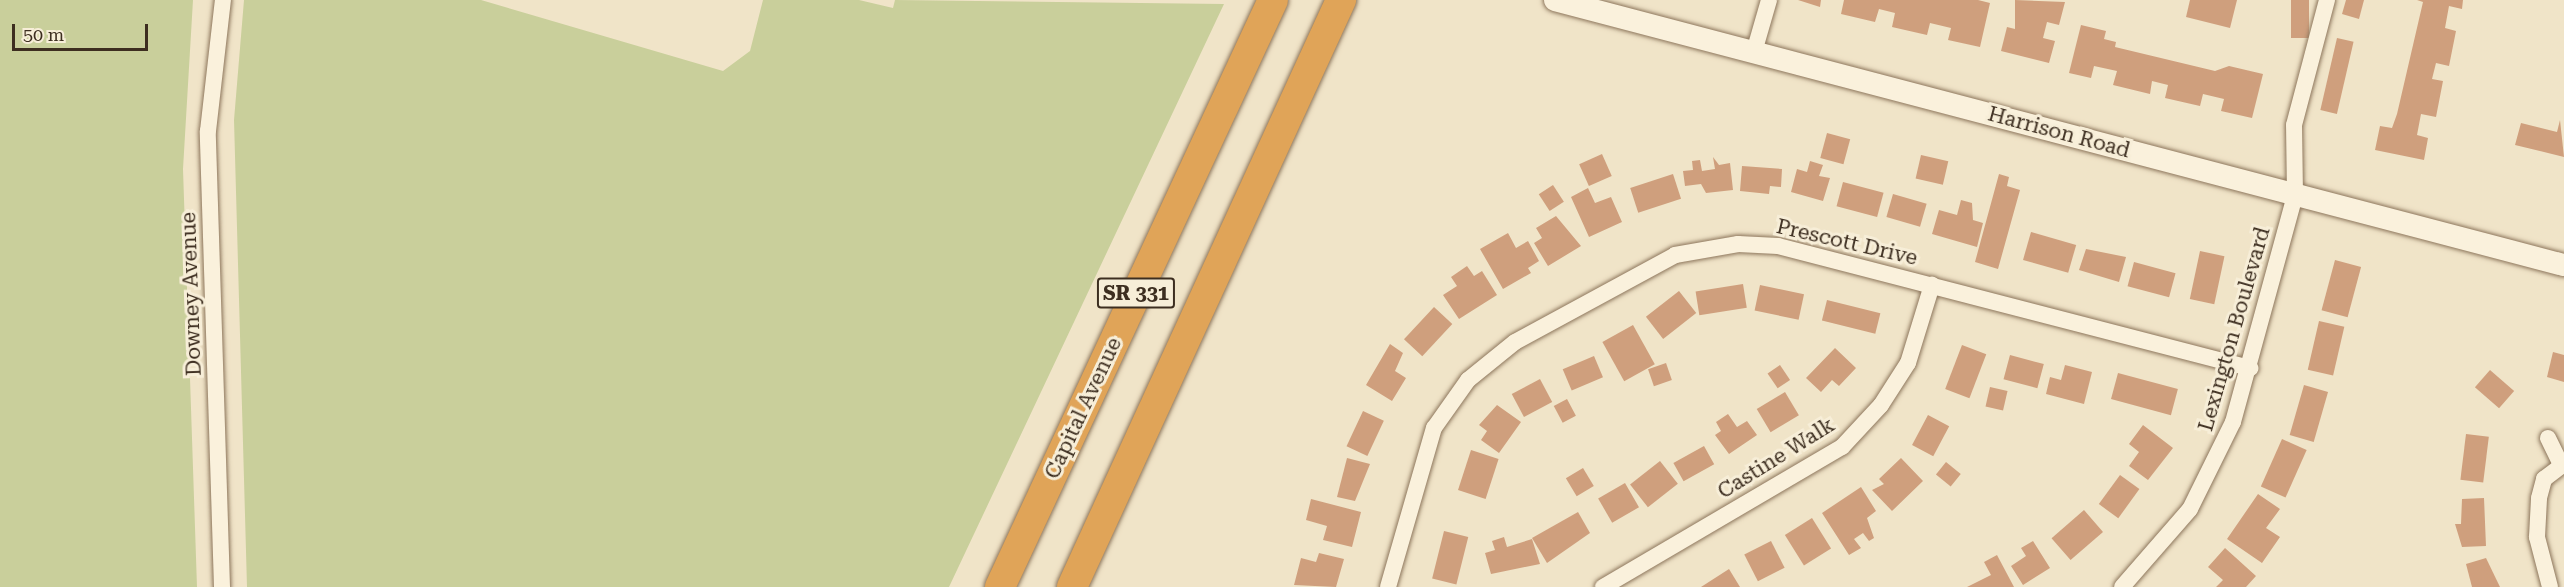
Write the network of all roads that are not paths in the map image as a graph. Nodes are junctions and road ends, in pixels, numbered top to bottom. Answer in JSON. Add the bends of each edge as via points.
{"nodes":[{"id":1,"x":223,"y":0,"type":"edge"},
{"id":2,"x":1273,"y":0,"type":"edge"},
{"id":3,"x":1341,"y":0,"type":"edge"},
{"id":4,"x":1555,"y":0,"type":"edge"},
{"id":5,"x":1769,"y":0,"type":"edge"},
{"id":6,"x":2327,"y":0,"type":"edge"},
{"id":7,"x":1754,"y":51,"type":"junction"},
{"id":8,"x":2295,"y":195,"type":"junction"},
{"id":9,"x":2564,"y":265,"type":"edge"},
{"id":10,"x":1932,"y":285,"type":"junction"},
{"id":11,"x":2250,"y":368,"type":"junction"},
{"id":12,"x":2548,"y":438,"type":"dead end"},
{"id":13,"x":2559,"y":467,"type":"edge"},
{"id":14,"x":2130,"y":585,"type":"edge"},
{"id":15,"x":222,"y":587,"type":"edge"},
{"id":16,"x":1000,"y":587,"type":"edge"},
{"id":17,"x":1072,"y":587,"type":"edge"},
{"id":18,"x":1388,"y":587,"type":"edge"},
{"id":19,"x":1603,"y":587,"type":"edge"},
{"id":20,"x":2550,"y":587,"type":"edge"}],
"edges":[{"from":1,"to":15,"type":"street","name":"Downey Avenue","via":[[208,131]]},
{"from":2,"to":16,"type":"highway","name":"Capital Avenue","number":"SR 331"},
{"from":3,"to":17,"type":"highway","number":"SR 331"},
{"from":4,"to":7,"type":"street","name":"Harrison Road"},
{"from":5,"to":7,"type":"street"},
{"from":6,"to":8,"type":"street","name":"Lexington Boulevard","via":[[2294,125]]},
{"from":7,"to":8,"type":"street","name":"Harrison Road"},
{"from":8,"to":9,"type":"street","name":"Harrison Road"},
{"from":8,"to":11,"type":"street","name":"Lexington Boulevard"},
{"from":10,"to":11,"type":"street","name":"Prescott Drive"},
{"from":10,"to":18,"type":"street","name":"Prescott Drive","via":[[1778,246],[1707,247],[1649,265],[1515,342],[1468,380],[1434,428]]},
{"from":10,"to":19,"type":"street","name":"Castine Walk","via":[[1902,373],[1842,447]]},
{"from":11,"to":14,"type":"street","name":"Lexington Boulevard","via":[[2204,485],[2171,537]]},
{"from":12,"to":13,"type":"street"},
{"from":13,"to":20,"type":"street","via":[[2539,498],[2537,537]]}]}
